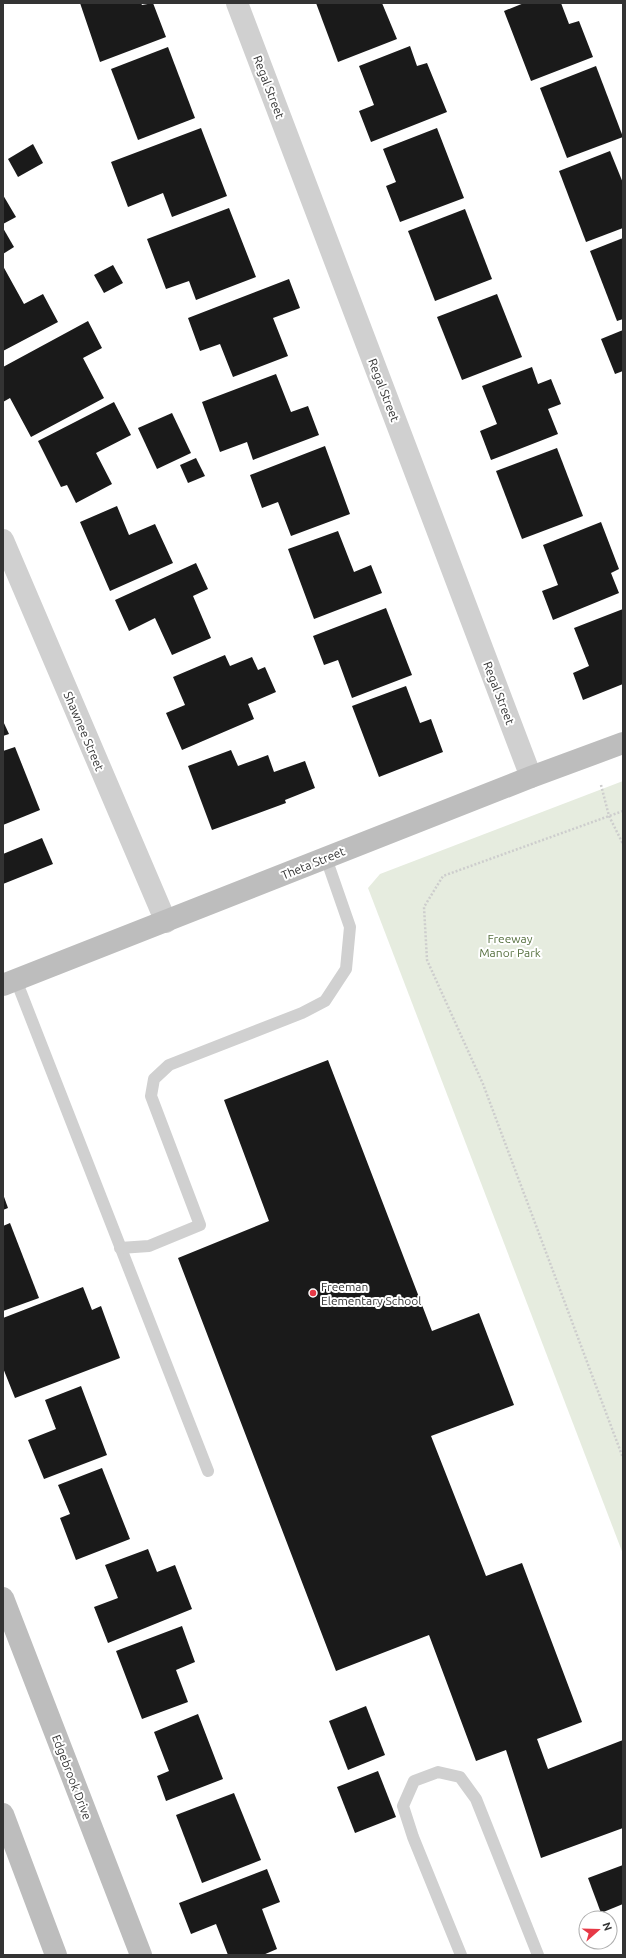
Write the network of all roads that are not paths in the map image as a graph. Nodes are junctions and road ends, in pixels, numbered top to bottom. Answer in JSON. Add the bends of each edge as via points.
{"nodes":[{"id":1,"x":237,"y":3,"type":"edge"},
{"id":2,"x":3,"y":540,"type":"edge"},
{"id":3,"x":623,"y":743,"type":"edge"},
{"id":4,"x":531,"y":777,"type":"junction"},
{"id":5,"x":326,"y":858,"type":"junction"},
{"id":6,"x":166,"y":922,"type":"junction"},
{"id":7,"x":10,"y":983,"type":"edge"},
{"id":8,"x":120,"y":1248,"type":"junction"},
{"id":9,"x":208,"y":1471,"type":"dead end"},
{"id":10,"x":5,"y":1608,"type":"edge"},
{"id":11,"x":3,"y":1814,"type":"edge"},
{"id":12,"x":56,"y":1955,"type":"edge"},
{"id":13,"x":142,"y":1955,"type":"edge"},
{"id":14,"x":461,"y":1955,"type":"edge"},
{"id":15,"x":538,"y":1955,"type":"edge"}],
"edges":[{"from":1,"to":4,"type":"street","name":"Regal Street"},
{"from":2,"to":6,"type":"street","name":"Shawnee Street"},
{"from":3,"to":4,"type":"street","name":"Theta Street"},
{"from":4,"to":5,"type":"street","name":"Theta Street"},
{"from":5,"to":6,"type":"street","name":"Theta Street"},
{"from":5,"to":8,"type":"lane","via":[[350,927],[346,969],[325,1001],[302,1013],[169,1064],[154,1079],[151,1096],[200,1225],[149,1246]]},
{"from":6,"to":7,"type":"street","name":"Theta Street"},
{"from":7,"to":8,"type":"lane"},
{"from":8,"to":9,"type":"lane"},
{"from":10,"to":13,"type":"street","name":"Edgebrook Drive"},
{"from":11,"to":12,"type":"street"},
{"from":14,"to":15,"type":"lane","via":[[403,1806],[414,1781],[438,1772],[460,1777],[476,1799]]}]}
